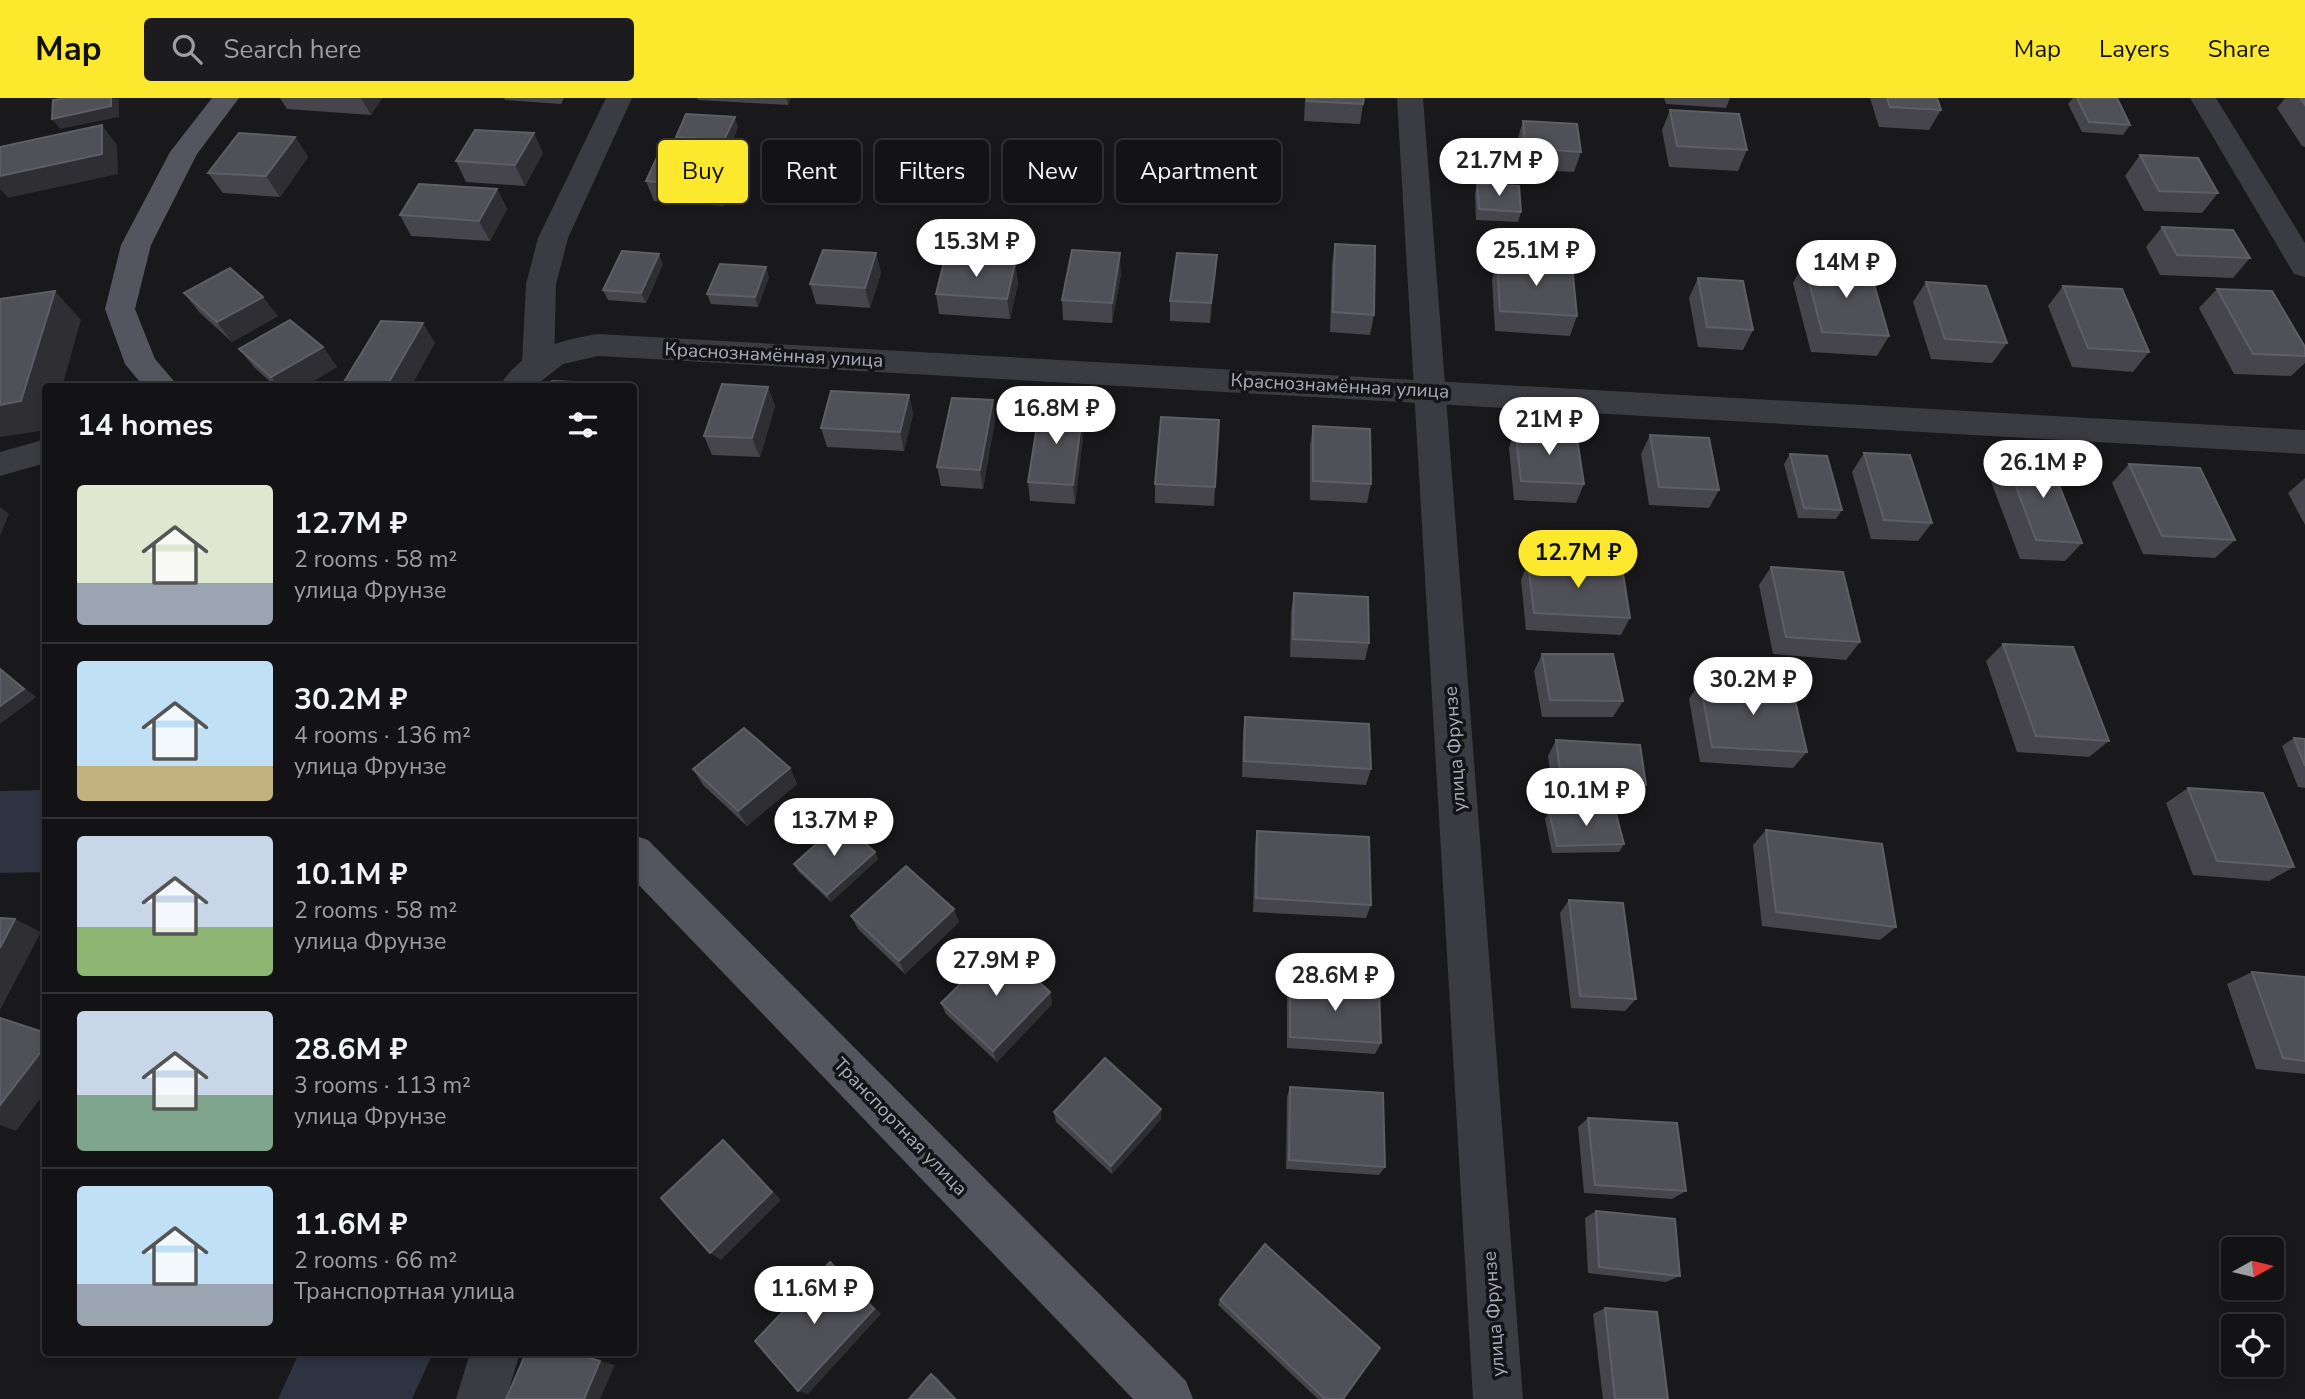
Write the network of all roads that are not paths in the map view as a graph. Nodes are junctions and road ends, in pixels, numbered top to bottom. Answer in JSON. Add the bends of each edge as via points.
{"nodes":[{"id":1,"x":226,"y":98,"type":"edge"},
{"id":2,"x":619,"y":98,"type":"edge"},
{"id":3,"x":1410,"y":98,"type":"edge"},
{"id":4,"x":2203,"y":98,"type":"edge"},
{"id":5,"x":2305,"y":267,"type":"edge"},
{"id":6,"x":538,"y":362,"type":"junction"},
{"id":7,"x":159,"y":383,"type":"edge"},
{"id":8,"x":519,"y":383,"type":"edge"},
{"id":9,"x":1429,"y":390,"type":"junction"},
{"id":10,"x":2305,"y":442,"type":"edge"},
{"id":11,"x":42,"y":452,"type":"edge"},
{"id":12,"x":0,"y":464,"type":"edge"},
{"id":13,"x":637,"y":856,"type":"edge"},
{"id":14,"x":494,"y":1356,"type":"edge"},
{"id":15,"x":481,"y":1399,"type":"edge"},
{"id":16,"x":1168,"y":1399,"type":"edge"},
{"id":17,"x":1498,"y":1399,"type":"edge"}],
"edges":[{"from":1,"to":7,"type":"main road","via":[[184,152],[136,245],[120,309],[141,364]]},
{"from":2,"to":6,"type":"street","via":[[552,238],[541,284]]},
{"from":3,"to":9,"type":"street","name":"улица Фрунзе"},
{"from":4,"to":5,"type":"street"},
{"from":6,"to":8,"type":"street","name":"Краснознамённая улица"},
{"from":6,"to":9,"type":"street","name":"Краснознамённая улица","via":[[563,350],[598,345]]},
{"from":9,"to":10,"type":"street","name":"Краснознамённая улица"},
{"from":9,"to":17,"type":"street","name":"улица Фрунзе"},
{"from":11,"to":12,"type":"street"},
{"from":13,"to":16,"type":"main road","name":"Транспортная улица"},
{"from":14,"to":15,"type":"street"}]}
